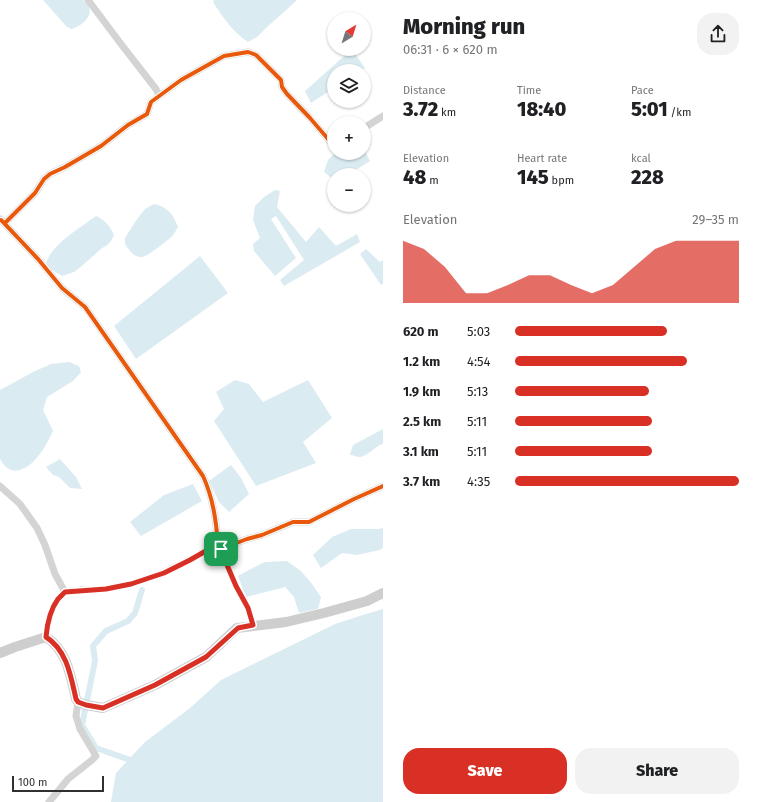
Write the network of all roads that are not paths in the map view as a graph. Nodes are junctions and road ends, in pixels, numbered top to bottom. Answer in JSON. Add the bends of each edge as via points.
{"nodes":[{"id":1,"x":88,"y":0,"type":"edge"},
{"id":2,"x":159,"y":95,"type":"junction"},
{"id":3,"x":383,"y":116,"type":"edge"},
{"id":4,"x":371,"y":124,"type":"edge"},
{"id":5,"x":327,"y":138,"type":"edge"},
{"id":6,"x":2,"y":221,"type":"edge"},
{"id":7,"x":0,"y":486,"type":"edge"},
{"id":8,"x":383,"y":486,"type":"edge"},
{"id":9,"x":219,"y":546,"type":"junction"},
{"id":10,"x":65,"y":592,"type":"junction"},
{"id":11,"x":383,"y":593,"type":"edge"},
{"id":12,"x":253,"y":625,"type":"junction"},
{"id":13,"x":46,"y":637,"type":"junction"},
{"id":14,"x":0,"y":653,"type":"edge"},
{"id":15,"x":80,"y":703,"type":"junction"},
{"id":16,"x":49,"y":802,"type":"edge"}],
"edges":[{"from":1,"to":2,"type":"street"},
{"from":2,"to":5,"type":"street","via":[[224,56],[248,52],[256,55],[281,80],[287,94]]},
{"from":2,"to":6,"type":"street","via":[[151,102],[147,114],[128,124],[101,146],[50,174],[35,193]]},
{"from":3,"to":4,"type":"street"},
{"from":6,"to":9,"type":"street","via":[[62,288],[85,307],[204,476],[214,506]]},
{"from":7,"to":10,"type":"street","via":[[20,504],[36,528]]},
{"from":8,"to":9,"type":"street","via":[[309,522],[293,522],[262,535]]},
{"from":9,"to":10,"type":"street","via":[[164,573],[131,584]]},
{"from":9,"to":12,"type":"street","via":[[248,608]]},
{"from":10,"to":13,"type":"street","via":[[50,614]]},
{"from":11,"to":12,"type":"main road","via":[[367,601],[324,613],[286,622]]},
{"from":12,"to":15,"type":"main road","via":[[238,628],[206,657],[162,682],[103,708]]},
{"from":13,"to":14,"type":"main road"},
{"from":13,"to":15,"type":"main road","via":[[56,645],[68,666],[76,699]]},
{"from":15,"to":16,"type":"street","via":[[76,716],[80,729],[96,756],[68,779]]}]}
